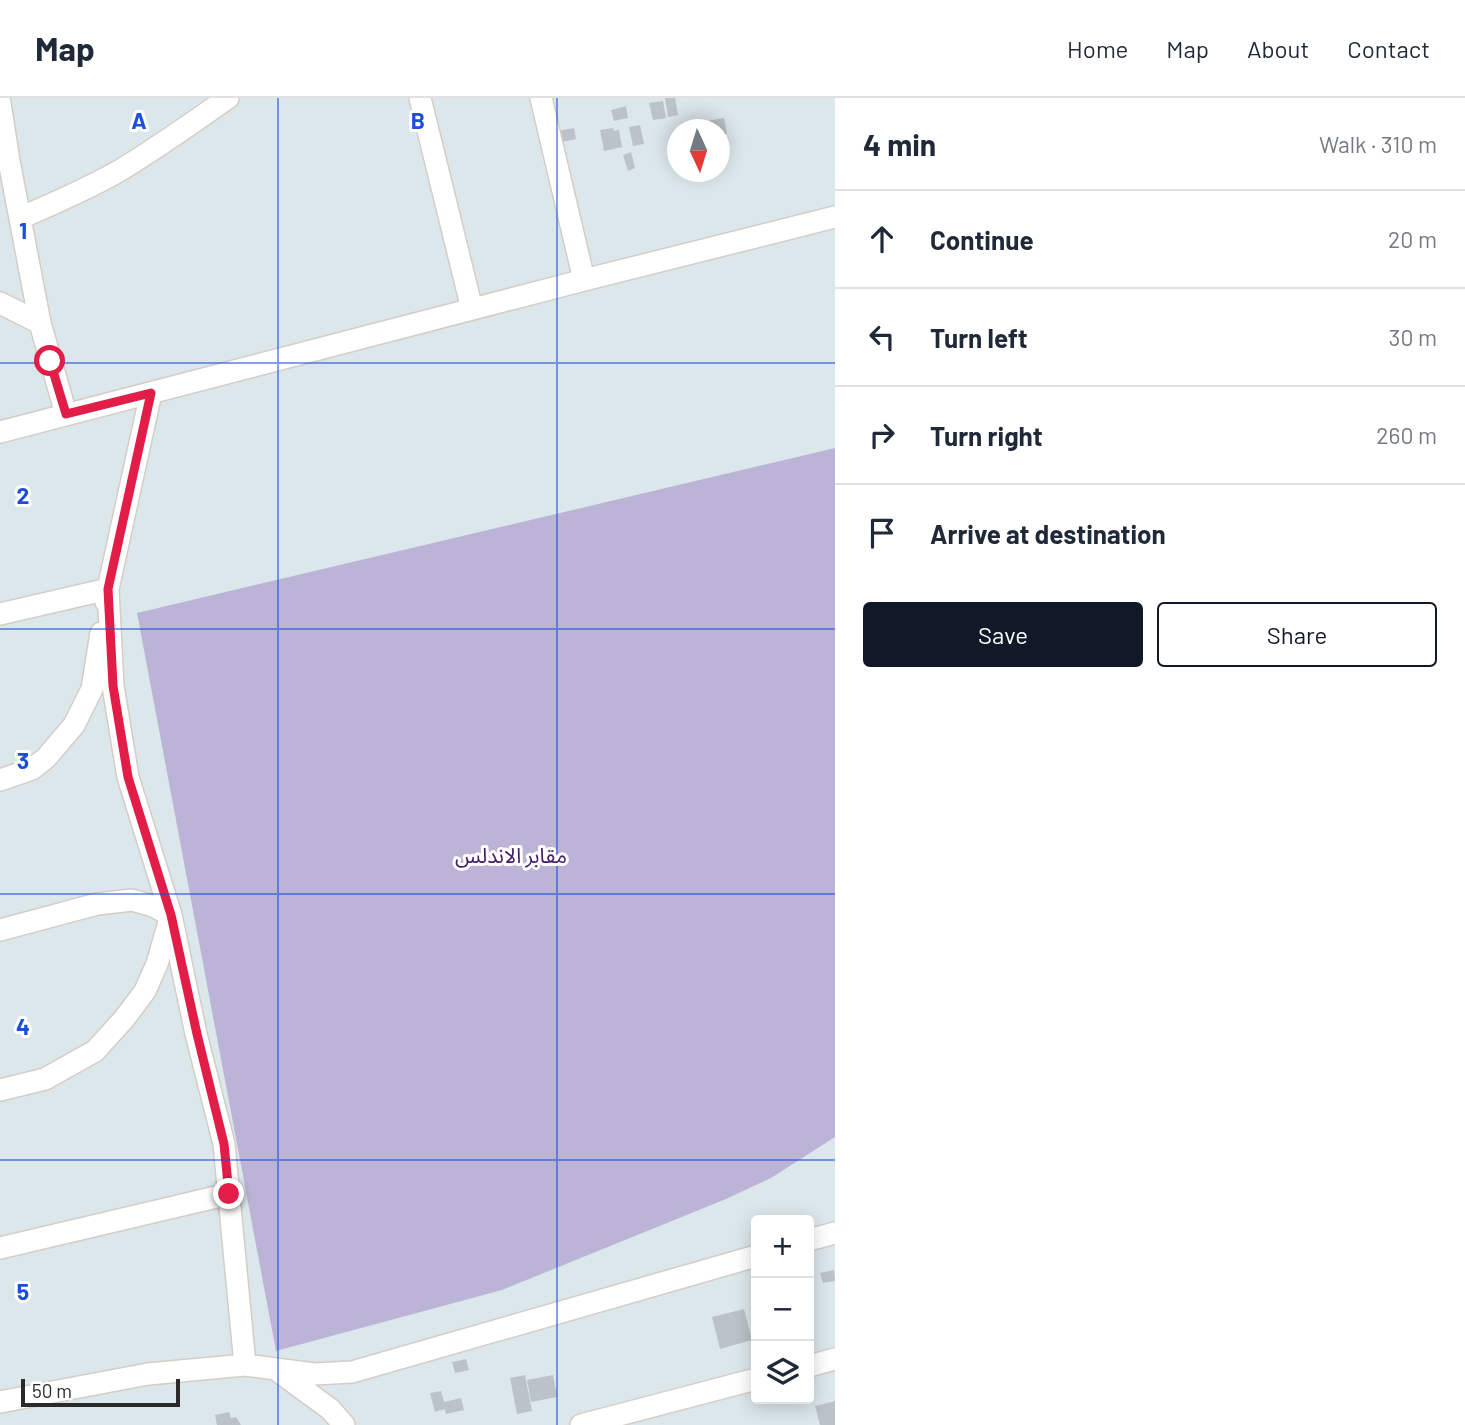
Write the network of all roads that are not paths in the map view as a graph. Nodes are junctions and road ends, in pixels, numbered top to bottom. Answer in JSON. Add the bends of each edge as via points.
{"nodes":[{"id":1,"x":228,"y":98,"type":"edge"},
{"id":2,"x":420,"y":98,"type":"edge"},
{"id":3,"x":541,"y":98,"type":"edge"},
{"id":4,"x":0,"y":103,"type":"edge"},
{"id":5,"x":835,"y":217,"type":"edge"},
{"id":6,"x":20,"y":218,"type":"junction"},
{"id":7,"x":584,"y":280,"type":"junction"},
{"id":8,"x":0,"y":303,"type":"edge"},
{"id":9,"x":472,"y":309,"type":"junction"},
{"id":10,"x":40,"y":323,"type":"junction"},
{"id":11,"x":151,"y":393,"type":"junction"},
{"id":12,"x":66,"y":414,"type":"junction"},
{"id":13,"x":0,"y":432,"type":"edge"},
{"id":14,"x":108,"y":589,"type":"junction"},
{"id":15,"x":0,"y":614,"type":"edge"},
{"id":16,"x":0,"y":780,"type":"edge"},
{"id":17,"x":171,"y":915,"type":"junction"},
{"id":18,"x":0,"y":930,"type":"edge"},
{"id":19,"x":0,"y":1090,"type":"edge"},
{"id":20,"x":229,"y":1194,"type":"junction"},
{"id":21,"x":835,"y":1233,"type":"edge"},
{"id":22,"x":814,"y":1239,"type":"edge"},
{"id":23,"x":0,"y":1248,"type":"edge"},
{"id":24,"x":751,"y":1257,"type":"edge"},
{"id":25,"x":835,"y":1359,"type":"edge"},
{"id":26,"x":245,"y":1365,"type":"junction"},
{"id":27,"x":814,"y":1365,"type":"edge"},
{"id":28,"x":274,"y":1367,"type":"junction"},
{"id":29,"x":751,"y":1380,"type":"edge"},
{"id":30,"x":0,"y":1402,"type":"edge"},
{"id":31,"x":344,"y":1425,"type":"edge"},
{"id":32,"x":582,"y":1425,"type":"edge"}],
"edges":[{"from":1,"to":6,"type":"street","via":[[117,172]]},
{"from":2,"to":9,"type":"street"},
{"from":3,"to":7,"type":"street"},
{"from":4,"to":6,"type":"street"},
{"from":5,"to":7,"type":"street"},
{"from":6,"to":10,"type":"street"},
{"from":7,"to":9,"type":"street"},
{"from":8,"to":10,"type":"street"},
{"from":9,"to":11,"type":"street"},
{"from":10,"to":12,"type":"street"},
{"from":11,"to":12,"type":"street"},
{"from":11,"to":14,"type":"street"},
{"from":12,"to":13,"type":"street"},
{"from":14,"to":15,"type":"street"},
{"from":14,"to":16,"type":"street","via":[[93,689],[83,711],[46,758],[32,769]]},
{"from":14,"to":17,"type":"street","via":[[113,686],[128,777]]},
{"from":17,"to":18,"type":"street","via":[[132,900],[97,904]]},
{"from":17,"to":19,"type":"street","via":[[145,991],[95,1051],[45,1079]]},
{"from":17,"to":20,"type":"street","via":[[224,1144]]},
{"from":20,"to":23,"type":"street"},
{"from":20,"to":26,"type":"street"},
{"from":21,"to":22,"type":"street"},
{"from":24,"to":28,"type":"street","via":[[352,1371],[314,1374]]},
{"from":25,"to":27,"type":"street"},
{"from":26,"to":28,"type":"street"},
{"from":26,"to":30,"type":"street","via":[[148,1374]]},
{"from":28,"to":31,"type":"street"},
{"from":29,"to":32,"type":"street"}]}
